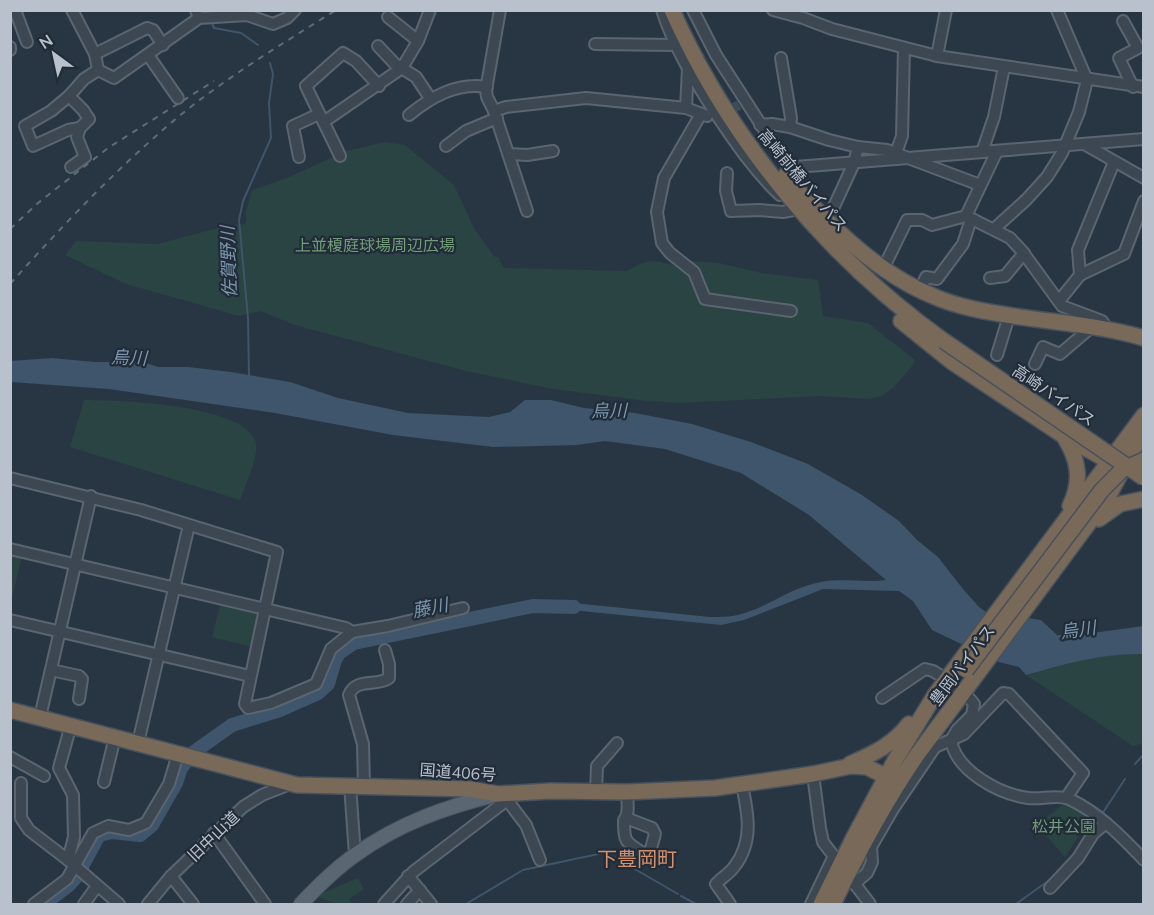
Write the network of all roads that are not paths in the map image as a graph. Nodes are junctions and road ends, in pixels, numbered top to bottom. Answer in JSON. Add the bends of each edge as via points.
{"nodes":[{"id":1,"x":15,"y":10,"type":"edge"},
{"id":2,"x":72,"y":10,"type":"edge"},
{"id":3,"x":276,"y":10,"type":"edge"},
{"id":4,"x":430,"y":10,"type":"edge"},
{"id":5,"x":500,"y":10,"type":"edge"},
{"id":6,"x":773,"y":10,"type":"edge"},
{"id":7,"x":946,"y":10,"type":"edge"},
{"id":8,"x":1057,"y":10,"type":"edge"},
{"id":9,"x":677,"y":12,"type":"edge"},
{"id":10,"x":291,"y":14,"type":"edge"},
{"id":11,"x":804,"y":14,"type":"edge"},
{"id":12,"x":202,"y":15,"type":"edge"},
{"id":13,"x":388,"y":17,"type":"dead end"},
{"id":14,"x":1123,"y":21,"type":"dead end"},
{"id":15,"x":418,"y":41,"type":"junction"},
{"id":16,"x":27,"y":42,"type":"dead end"},
{"id":17,"x":595,"y":44,"type":"dead end"},
{"id":18,"x":163,"y":45,"type":"junction"},
{"id":19,"x":675,"y":45,"type":"junction"},
{"id":20,"x":378,"y":46,"type":"dead end"},
{"id":21,"x":904,"y":48,"type":"junction"},
{"id":22,"x":95,"y":54,"type":"junction"},
{"id":23,"x":148,"y":55,"type":"junction"},
{"id":24,"x":937,"y":56,"type":"junction"},
{"id":25,"x":781,"y":58,"type":"dead end"},
{"id":26,"x":1004,"y":67,"type":"junction"},
{"id":27,"x":688,"y":68,"type":"junction"},
{"id":28,"x":402,"y":69,"type":"junction"},
{"id":29,"x":98,"y":70,"type":"junction"},
{"id":30,"x":1087,"y":80,"type":"junction"},
{"id":31,"x":379,"y":86,"type":"junction"},
{"id":32,"x":487,"y":87,"type":"junction"},
{"id":33,"x":1138,"y":87,"type":"edge"},
{"id":34,"x":69,"y":96,"type":"junction"},
{"id":35,"x":178,"y":98,"type":"dead end"},
{"id":36,"x":430,"y":98,"type":"junction"},
{"id":37,"x":686,"y":108,"type":"junction"},
{"id":38,"x":496,"y":114,"type":"junction"},
{"id":39,"x":701,"y":114,"type":"junction"},
{"id":40,"x":409,"y":115,"type":"dead end"},
{"id":41,"x":720,"y":115,"type":"junction"},
{"id":42,"x":322,"y":118,"type":"junction"},
{"id":43,"x":760,"y":125,"type":"junction"},
{"id":44,"x":790,"y":127,"type":"junction"},
{"id":45,"x":80,"y":128,"type":"junction"},
{"id":46,"x":1143,"y":139,"type":"edge"},
{"id":47,"x":1084,"y":144,"type":"junction"},
{"id":48,"x":1065,"y":145,"type":"junction"},
{"id":49,"x":446,"y":146,"type":"dead end"},
{"id":50,"x":858,"y":147,"type":"junction"},
{"id":51,"x":554,"y":151,"type":"dead end"},
{"id":52,"x":997,"y":151,"type":"junction"},
{"id":53,"x":982,"y":152,"type":"junction"},
{"id":54,"x":896,"y":153,"type":"junction"},
{"id":55,"x":509,"y":154,"type":"junction"},
{"id":56,"x":339,"y":156,"type":"dead end"},
{"id":57,"x":299,"y":157,"type":"dead end"},
{"id":58,"x":911,"y":159,"type":"junction"},
{"id":59,"x":773,"y":162,"type":"junction"},
{"id":60,"x":1114,"y":162,"type":"junction"},
{"id":61,"x":854,"y":163,"type":"junction"},
{"id":62,"x":71,"y":167,"type":"dead end"},
{"id":63,"x":796,"y":167,"type":"dead end"},
{"id":64,"x":727,"y":173,"type":"dead end"},
{"id":65,"x":1143,"y":178,"type":"edge"},
{"id":66,"x":980,"y":185,"type":"junction"},
{"id":67,"x":1143,"y":201,"type":"edge"},
{"id":68,"x":799,"y":209,"type":"junction"},
{"id":69,"x":527,"y":210,"type":"dead end"},
{"id":70,"x":969,"y":217,"type":"junction"},
{"id":71,"x":826,"y":219,"type":"junction"},
{"id":72,"x":994,"y":229,"type":"junction"},
{"id":73,"x":1024,"y":253,"type":"junction"},
{"id":74,"x":845,"y":257,"type":"junction"},
{"id":75,"x":880,"y":273,"type":"junction"},
{"id":76,"x":1080,"y":275,"type":"junction"},
{"id":77,"x":990,"y":278,"type":"dead end"},
{"id":78,"x":920,"y":290,"type":"junction"},
{"id":79,"x":1059,"y":301,"type":"junction"},
{"id":80,"x":791,"y":311,"type":"dead end"},
{"id":81,"x":1009,"y":316,"type":"junction"},
{"id":82,"x":1100,"y":327,"type":"junction"},
{"id":83,"x":946,"y":338,"type":"junction"},
{"id":84,"x":1143,"y":338,"type":"edge"},
{"id":85,"x":997,"y":355,"type":"dead end"},
{"id":86,"x":1035,"y":364,"type":"dead end"},
{"id":87,"x":1143,"y":415,"type":"edge"},
{"id":88,"x":1143,"y":424,"type":"edge"},
{"id":89,"x":1143,"y":429,"type":"edge"},
{"id":90,"x":1064,"y":436,"type":"junction"},
{"id":91,"x":1137,"y":457,"type":"edge"},
{"id":92,"x":1108,"y":464,"type":"junction"},
{"id":93,"x":1143,"y":471,"type":"edge"},
{"id":94,"x":1143,"y":478,"type":"edge"},
{"id":95,"x":11,"y":481,"type":"edge"},
{"id":96,"x":1143,"y":488,"type":"edge"},
{"id":97,"x":91,"y":496,"type":"junction"},
{"id":98,"x":1143,"y":499,"type":"edge"},
{"id":99,"x":1143,"y":505,"type":"edge"},
{"id":100,"x":189,"y":525,"type":"junction"},
{"id":101,"x":1075,"y":548,"type":"junction"},
{"id":102,"x":10,"y":549,"type":"edge"},
{"id":103,"x":1040,"y":551,"type":"junction"},
{"id":104,"x":75,"y":565,"type":"junction"},
{"id":105,"x":1054,"y":572,"type":"junction"},
{"id":106,"x":174,"y":588,"type":"junction"},
{"id":107,"x":463,"y":608,"type":"dead end"},
{"id":108,"x":266,"y":610,"type":"junction"},
{"id":109,"x":10,"y":620,"type":"edge"},
{"id":110,"x":60,"y":631,"type":"junction"},
{"id":111,"x":352,"y":632,"type":"junction"},
{"id":112,"x":385,"y":651,"type":"dead end"},
{"id":113,"x":158,"y":654,"type":"junction"},
{"id":114,"x":51,"y":670,"type":"junction"},
{"id":115,"x":966,"y":671,"type":"junction"},
{"id":116,"x":250,"y":676,"type":"junction"},
{"id":117,"x":940,"y":676,"type":"dead end"},
{"id":118,"x":935,"y":695,"type":"junction"},
{"id":119,"x":882,"y":698,"type":"dead end"},
{"id":120,"x":969,"y":698,"type":"dead end"},
{"id":121,"x":79,"y":699,"type":"dead end"},
{"id":122,"x":10,"y":710,"type":"edge"},
{"id":123,"x":40,"y":717,"type":"junction"},
{"id":124,"x":71,"y":725,"type":"junction"},
{"id":125,"x":115,"y":737,"type":"junction"},
{"id":126,"x":951,"y":740,"type":"junction"},
{"id":127,"x":617,"y":742,"type":"dead end"},
{"id":128,"x":138,"y":743,"type":"junction"},
{"id":129,"x":186,"y":756,"type":"junction"},
{"id":130,"x":10,"y":757,"type":"edge"},
{"id":131,"x":846,"y":766,"type":"junction"},
{"id":132,"x":906,"y":771,"type":"junction"},
{"id":133,"x":813,"y":774,"type":"junction"},
{"id":134,"x":44,"y":776,"type":"dead end"},
{"id":135,"x":887,"y":777,"type":"junction"},
{"id":136,"x":104,"y":782,"type":"dead end"},
{"id":137,"x":21,"y":783,"type":"dead end"},
{"id":138,"x":290,"y":784,"type":"junction"},
{"id":139,"x":742,"y":785,"type":"junction"},
{"id":140,"x":357,"y":786,"type":"junction"},
{"id":141,"x":627,"y":792,"type":"junction"},
{"id":142,"x":596,"y":793,"type":"junction"},
{"id":143,"x":504,"y":796,"type":"junction"},
{"id":144,"x":1066,"y":798,"type":"junction"},
{"id":145,"x":626,"y":818,"type":"dead end"},
{"id":146,"x":1101,"y":819,"type":"junction"},
{"id":147,"x":214,"y":833,"type":"junction"},
{"id":148,"x":355,"y":855,"type":"junction"},
{"id":149,"x":540,"y":860,"type":"dead end"},
{"id":150,"x":1143,"y":860,"type":"edge"},
{"id":151,"x":76,"y":867,"type":"junction"},
{"id":152,"x":843,"y":871,"type":"junction"},
{"id":153,"x":171,"y":876,"type":"junction"},
{"id":154,"x":408,"y":876,"type":"junction"},
{"id":155,"x":97,"y":886,"type":"junction"},
{"id":156,"x":1050,"y":888,"type":"dead end"},
{"id":157,"x":420,"y":890,"type":"junction"},
{"id":158,"x":151,"y":903,"type":"edge"},
{"id":159,"x":866,"y":903,"type":"edge"},
{"id":160,"x":34,"y":904,"type":"edge"},
{"id":161,"x":84,"y":904,"type":"edge"},
{"id":162,"x":119,"y":904,"type":"edge"},
{"id":163,"x":193,"y":904,"type":"edge"},
{"id":164,"x":265,"y":904,"type":"edge"},
{"id":165,"x":300,"y":904,"type":"edge"},
{"id":166,"x":384,"y":904,"type":"edge"},
{"id":167,"x":407,"y":904,"type":"edge"},
{"id":168,"x":431,"y":904,"type":"edge"},
{"id":169,"x":730,"y":904,"type":"edge"},
{"id":170,"x":811,"y":904,"type":"edge"},
{"id":171,"x":821,"y":904,"type":"edge"},
{"id":172,"x":833,"y":904,"type":"edge"}],
"edges":[{"from":1,"to":16,"type":"street"},
{"from":2,"to":22,"type":"street"},
{"from":3,"to":10,"type":"street"},
{"from":4,"to":15,"type":"street"},
{"from":5,"to":32,"type":"street"},
{"from":6,"to":11,"type":"street"},
{"from":7,"to":24,"type":"street"},
{"from":8,"to":30,"type":"street"},
{"from":9,"to":19,"type":"street"},
{"from":9,"to":43,"type":"street","via":[[716,55],[741,103]]},
{"from":9,"to":59,"type":"highway","name":"高崎前橋バイパス"},
{"from":9,"to":68,"type":"highway","name":"高崎前橋バイパス","via":[[710,84]]},
{"from":10,"to":12,"type":"street","via":[[273,24],[247,15]]},
{"from":11,"to":21,"type":"street","via":[[832,29]]},
{"from":12,"to":18,"type":"street"},
{"from":13,"to":15,"type":"street"},
{"from":14,"to":33,"type":"street","via":[[1138,48],[1119,58]]},
{"from":15,"to":28,"type":"street"},
{"from":17,"to":19,"type":"street"},
{"from":18,"to":22,"type":"street","via":[[147,28]]},
{"from":18,"to":23,"type":"street"},
{"from":19,"to":27,"type":"street"},
{"from":20,"to":28,"type":"street"},
{"from":21,"to":24,"type":"street"},
{"from":21,"to":54,"type":"street","via":[[902,136]]},
{"from":22,"to":29,"type":"street"},
{"from":23,"to":29,"type":"street","via":[[114,78]]},
{"from":23,"to":35,"type":"street"},
{"from":24,"to":26,"type":"street"},
{"from":25,"to":44,"type":"street"},
{"from":26,"to":30,"type":"street"},
{"from":26,"to":53,"type":"street"},
{"from":27,"to":37,"type":"street"},
{"from":27,"to":41,"type":"street"},
{"from":28,"to":31,"type":"street"},
{"from":28,"to":36,"type":"street","via":[[416,77]]},
{"from":29,"to":34,"type":"street","via":[[84,78]]},
{"from":30,"to":33,"type":"street"},
{"from":30,"to":48,"type":"street"},
{"from":31,"to":42,"type":"street"},
{"from":31,"to":42,"type":"street","via":[[343,53],[306,86]]},
{"from":32,"to":36,"type":"street","via":[[475,85]]},
{"from":32,"to":38,"type":"street","via":[[487,97]]},
{"from":34,"to":45,"type":"street","via":[[89,119]]},
{"from":34,"to":45,"type":"street","via":[[25,126],[33,146]]},
{"from":36,"to":40,"type":"street"},
{"from":37,"to":38,"type":"street","via":[[586,98],[506,107]]},
{"from":37,"to":39,"type":"street"},
{"from":38,"to":49,"type":"street"},
{"from":38,"to":55,"type":"street"},
{"from":39,"to":41,"type":"street"},
{"from":39,"to":80,"type":"street","via":[[664,178],[657,212],[662,243],[694,272],[705,299]]},
{"from":41,"to":68,"type":"street","via":[[733,140],[763,177]]},
{"from":42,"to":56,"type":"street"},
{"from":42,"to":57,"type":"street","via":[[292,126]]},
{"from":43,"to":44,"type":"street"},
{"from":43,"to":71,"type":"street"},
{"from":44,"to":50,"type":"street"},
{"from":45,"to":62,"type":"street","via":[[76,137],[85,157]]},
{"from":46,"to":47,"type":"street"},
{"from":47,"to":48,"type":"street"},
{"from":47,"to":60,"type":"street"},
{"from":48,"to":52,"type":"street"},
{"from":48,"to":72,"type":"street","via":[[1047,177]]},
{"from":50,"to":54,"type":"street"},
{"from":50,"to":61,"type":"street"},
{"from":51,"to":55,"type":"street"},
{"from":52,"to":53,"type":"street"},
{"from":52,"to":66,"type":"street"},
{"from":53,"to":58,"type":"street"},
{"from":54,"to":58,"type":"street"},
{"from":55,"to":69,"type":"street"},
{"from":58,"to":61,"type":"street"},
{"from":58,"to":66,"type":"street"},
{"from":59,"to":71,"type":"highway"},
{"from":59,"to":75,"type":"highway","name":"高崎前橋バイパス","via":[[814,215],[855,258]]},
{"from":60,"to":65,"type":"street"},
{"from":60,"to":76,"type":"street","via":[[1078,250]]},
{"from":61,"to":63,"type":"street"},
{"from":61,"to":71,"type":"street"},
{"from":64,"to":68,"type":"street","via":[[731,211]]},
{"from":66,"to":70,"type":"street"},
{"from":67,"to":76,"type":"street","via":[[1124,254]]},
{"from":68,"to":74,"type":"highway","name":"高崎前橋バイパス"},
{"from":70,"to":72,"type":"street"},
{"from":70,"to":75,"type":"street","via":[[932,225],[907,220]]},
{"from":70,"to":78,"type":"street","via":[[963,244],[936,279],[926,277]]},
{"from":71,"to":75,"type":"highway"},
{"from":72,"to":73,"type":"street"},
{"from":73,"to":77,"type":"street","via":[[1005,276]]},
{"from":73,"to":79,"type":"street"},
{"from":74,"to":83,"type":"highway","name":"高崎前橋バイパス","via":[[896,305]]},
{"from":74,"to":90,"type":"highway","via":[[871,292],[934,349]]},
{"from":75,"to":78,"type":"highway"},
{"from":75,"to":83,"type":"highway","name":"高崎前橋バイパス"},
{"from":76,"to":79,"type":"street"},
{"from":78,"to":81,"type":"highway","via":[[948,302]]},
{"from":79,"to":82,"type":"street","via":[[1062,306],[1102,321]]},
{"from":81,"to":82,"type":"highway"},
{"from":81,"to":85,"type":"street"},
{"from":82,"to":84,"type":"highway"},
{"from":82,"to":86,"type":"street","via":[[1060,354],[1044,347]]},
{"from":83,"to":93,"type":"highway","name":"高崎バイパス"},
{"from":83,"to":94,"type":"highway","name":"高崎バイパス","bridge":true},
{"from":87,"to":92,"type":"highway"},
{"from":88,"to":92,"type":"highway"},
{"from":89,"to":91,"type":"highway","name":"豊岡バイパス"},
{"from":90,"to":92,"type":"highway"},
{"from":90,"to":103,"type":"highway","via":[[1076,456],[1075,494]]},
{"from":91,"to":92,"type":"highway"},
{"from":91,"to":105,"type":"highway","name":"豊岡バイパス"},
{"from":91,"to":115,"type":"highway","bridge":true,"via":[[1106,485]]},
{"from":92,"to":103,"type":"highway","name":"豊岡バイパス"},
{"from":93,"to":96,"type":"highway"},
{"from":95,"to":97,"type":"street"},
{"from":97,"to":100,"type":"street"},
{"from":97,"to":104,"type":"street"},
{"from":98,"to":101,"type":"highway","via":[[1107,511]]},
{"from":99,"to":101,"type":"highway","via":[[1130,506],[1110,516]]},
{"from":100,"to":106,"type":"street"},
{"from":100,"to":108,"type":"street","via":[[277,552]]},
{"from":101,"to":105,"type":"highway"},
{"from":102,"to":104,"type":"street"},
{"from":103,"to":115,"type":"highway","name":"豊岡バイパス"},
{"from":104,"to":106,"type":"street"},
{"from":104,"to":110,"type":"street"},
{"from":105,"to":115,"type":"highway","name":"豊岡バイパス"},
{"from":106,"to":108,"type":"street"},
{"from":106,"to":113,"type":"street"},
{"from":107,"to":111,"type":"street"},
{"from":108,"to":111,"type":"street"},
{"from":108,"to":116,"type":"street"},
{"from":109,"to":110,"type":"street"},
{"from":110,"to":113,"type":"street"},
{"from":110,"to":114,"type":"street"},
{"from":111,"to":116,"type":"street","via":[[331,649],[316,684],[288,697],[248,708],[245,706]]},
{"from":112,"to":140,"type":"street","via":[[389,678],[366,682],[352,688],[349,695],[363,744]]},
{"from":113,"to":116,"type":"street"},
{"from":113,"to":128,"type":"street"},
{"from":114,"to":121,"type":"street","via":[[82,679]]},
{"from":114,"to":123,"type":"street"},
{"from":115,"to":118,"type":"highway","name":"豊岡バイパス"},
{"from":115,"to":132,"type":"highway","name":"豊岡バイパス"},
{"from":115,"to":135,"type":"highway"},
{"from":117,"to":119,"type":"street","via":[[925,669]]},
{"from":118,"to":131,"type":"highway","via":[[890,744]]},
{"from":118,"to":135,"type":"highway","name":"豊岡バイパス"},
{"from":120,"to":126,"type":"street","via":[[974,711]]},
{"from":122,"to":123,"type":"highway","name":"国道406号"},
{"from":123,"to":124,"type":"highway","name":"国道406号"},
{"from":124,"to":125,"type":"highway","name":"国道406号"},
{"from":124,"to":151,"type":"street","via":[[59,768],[73,795]]},
{"from":125,"to":128,"type":"highway","name":"国道406号"},
{"from":125,"to":136,"type":"street"},
{"from":126,"to":144,"type":"street","via":[[965,768],[1002,792],[1029,799]]},
{"from":126,"to":144,"type":"street","via":[[964,734],[1003,693],[1009,694],[1083,773]]},
{"from":126,"to":152,"type":"street","via":[[935,747],[907,787],[871,847],[872,862],[867,873]]},
{"from":127,"to":142,"type":"street","via":[[597,766]]},
{"from":128,"to":129,"type":"highway","name":"国道406号"},
{"from":129,"to":138,"type":"highway","name":"国道406号"},
{"from":129,"to":151,"type":"street","via":[[146,823],[129,830],[108,826],[93,832]]},
{"from":130,"to":134,"type":"street"},
{"from":131,"to":133,"type":"highway","name":"国道406号"},
{"from":131,"to":135,"type":"highway","name":"国道406号","via":[[867,767]]},
{"from":132,"to":135,"type":"highway"},
{"from":132,"to":152,"type":"highway","name":"豊岡バイパス"},
{"from":133,"to":139,"type":"highway","name":"国道406号"},
{"from":133,"to":152,"type":"street","via":[[821,835]]},
{"from":135,"to":152,"type":"highway","name":"豊岡バイパス"},
{"from":137,"to":151,"type":"street","via":[[21,818],[28,830]]},
{"from":138,"to":140,"type":"highway","name":"国道406号"},
{"from":138,"to":147,"type":"street","name":"旧中山道","via":[[252,800]]},
{"from":139,"to":141,"type":"highway","name":"国道406号"},
{"from":139,"to":169,"type":"street","via":[[748,836],[735,866],[717,884]]},
{"from":140,"to":143,"type":"highway","name":"国道406号","via":[[470,789]]},
{"from":140,"to":148,"type":"street"},
{"from":141,"to":142,"type":"highway","name":"国道406号"},
{"from":141,"to":145,"type":"street"},
{"from":142,"to":143,"type":"highway","name":"国道406号"},
{"from":143,"to":148,"type":"main road","via":[[411,821]]},
{"from":143,"to":149,"type":"street","via":[[526,825]]},
{"from":143,"to":154,"type":"street"},
{"from":144,"to":146,"type":"street"},
{"from":146,"to":150,"type":"street"},
{"from":146,"to":156,"type":"street","via":[[1078,858]]},
{"from":147,"to":153,"type":"street","name":"旧中山道"},
{"from":147,"to":164,"type":"street"},
{"from":148,"to":165,"type":"main road"},
{"from":151,"to":155,"type":"street"},
{"from":151,"to":160,"type":"street","via":[[67,879]]},
{"from":152,"to":159,"type":"street"},
{"from":152,"to":170,"type":"street"},
{"from":152,"to":171,"type":"highway","name":"豊岡バイパス"},
{"from":152,"to":172,"type":"highway","name":"豊岡バイパス"},
{"from":153,"to":158,"type":"street","name":"旧中山道"},
{"from":153,"to":163,"type":"street"},
{"from":154,"to":157,"type":"street"},
{"from":154,"to":166,"type":"street"},
{"from":155,"to":161,"type":"street"},
{"from":155,"to":162,"type":"street"},
{"from":157,"to":167,"type":"street"},
{"from":157,"to":168,"type":"street"}]}
